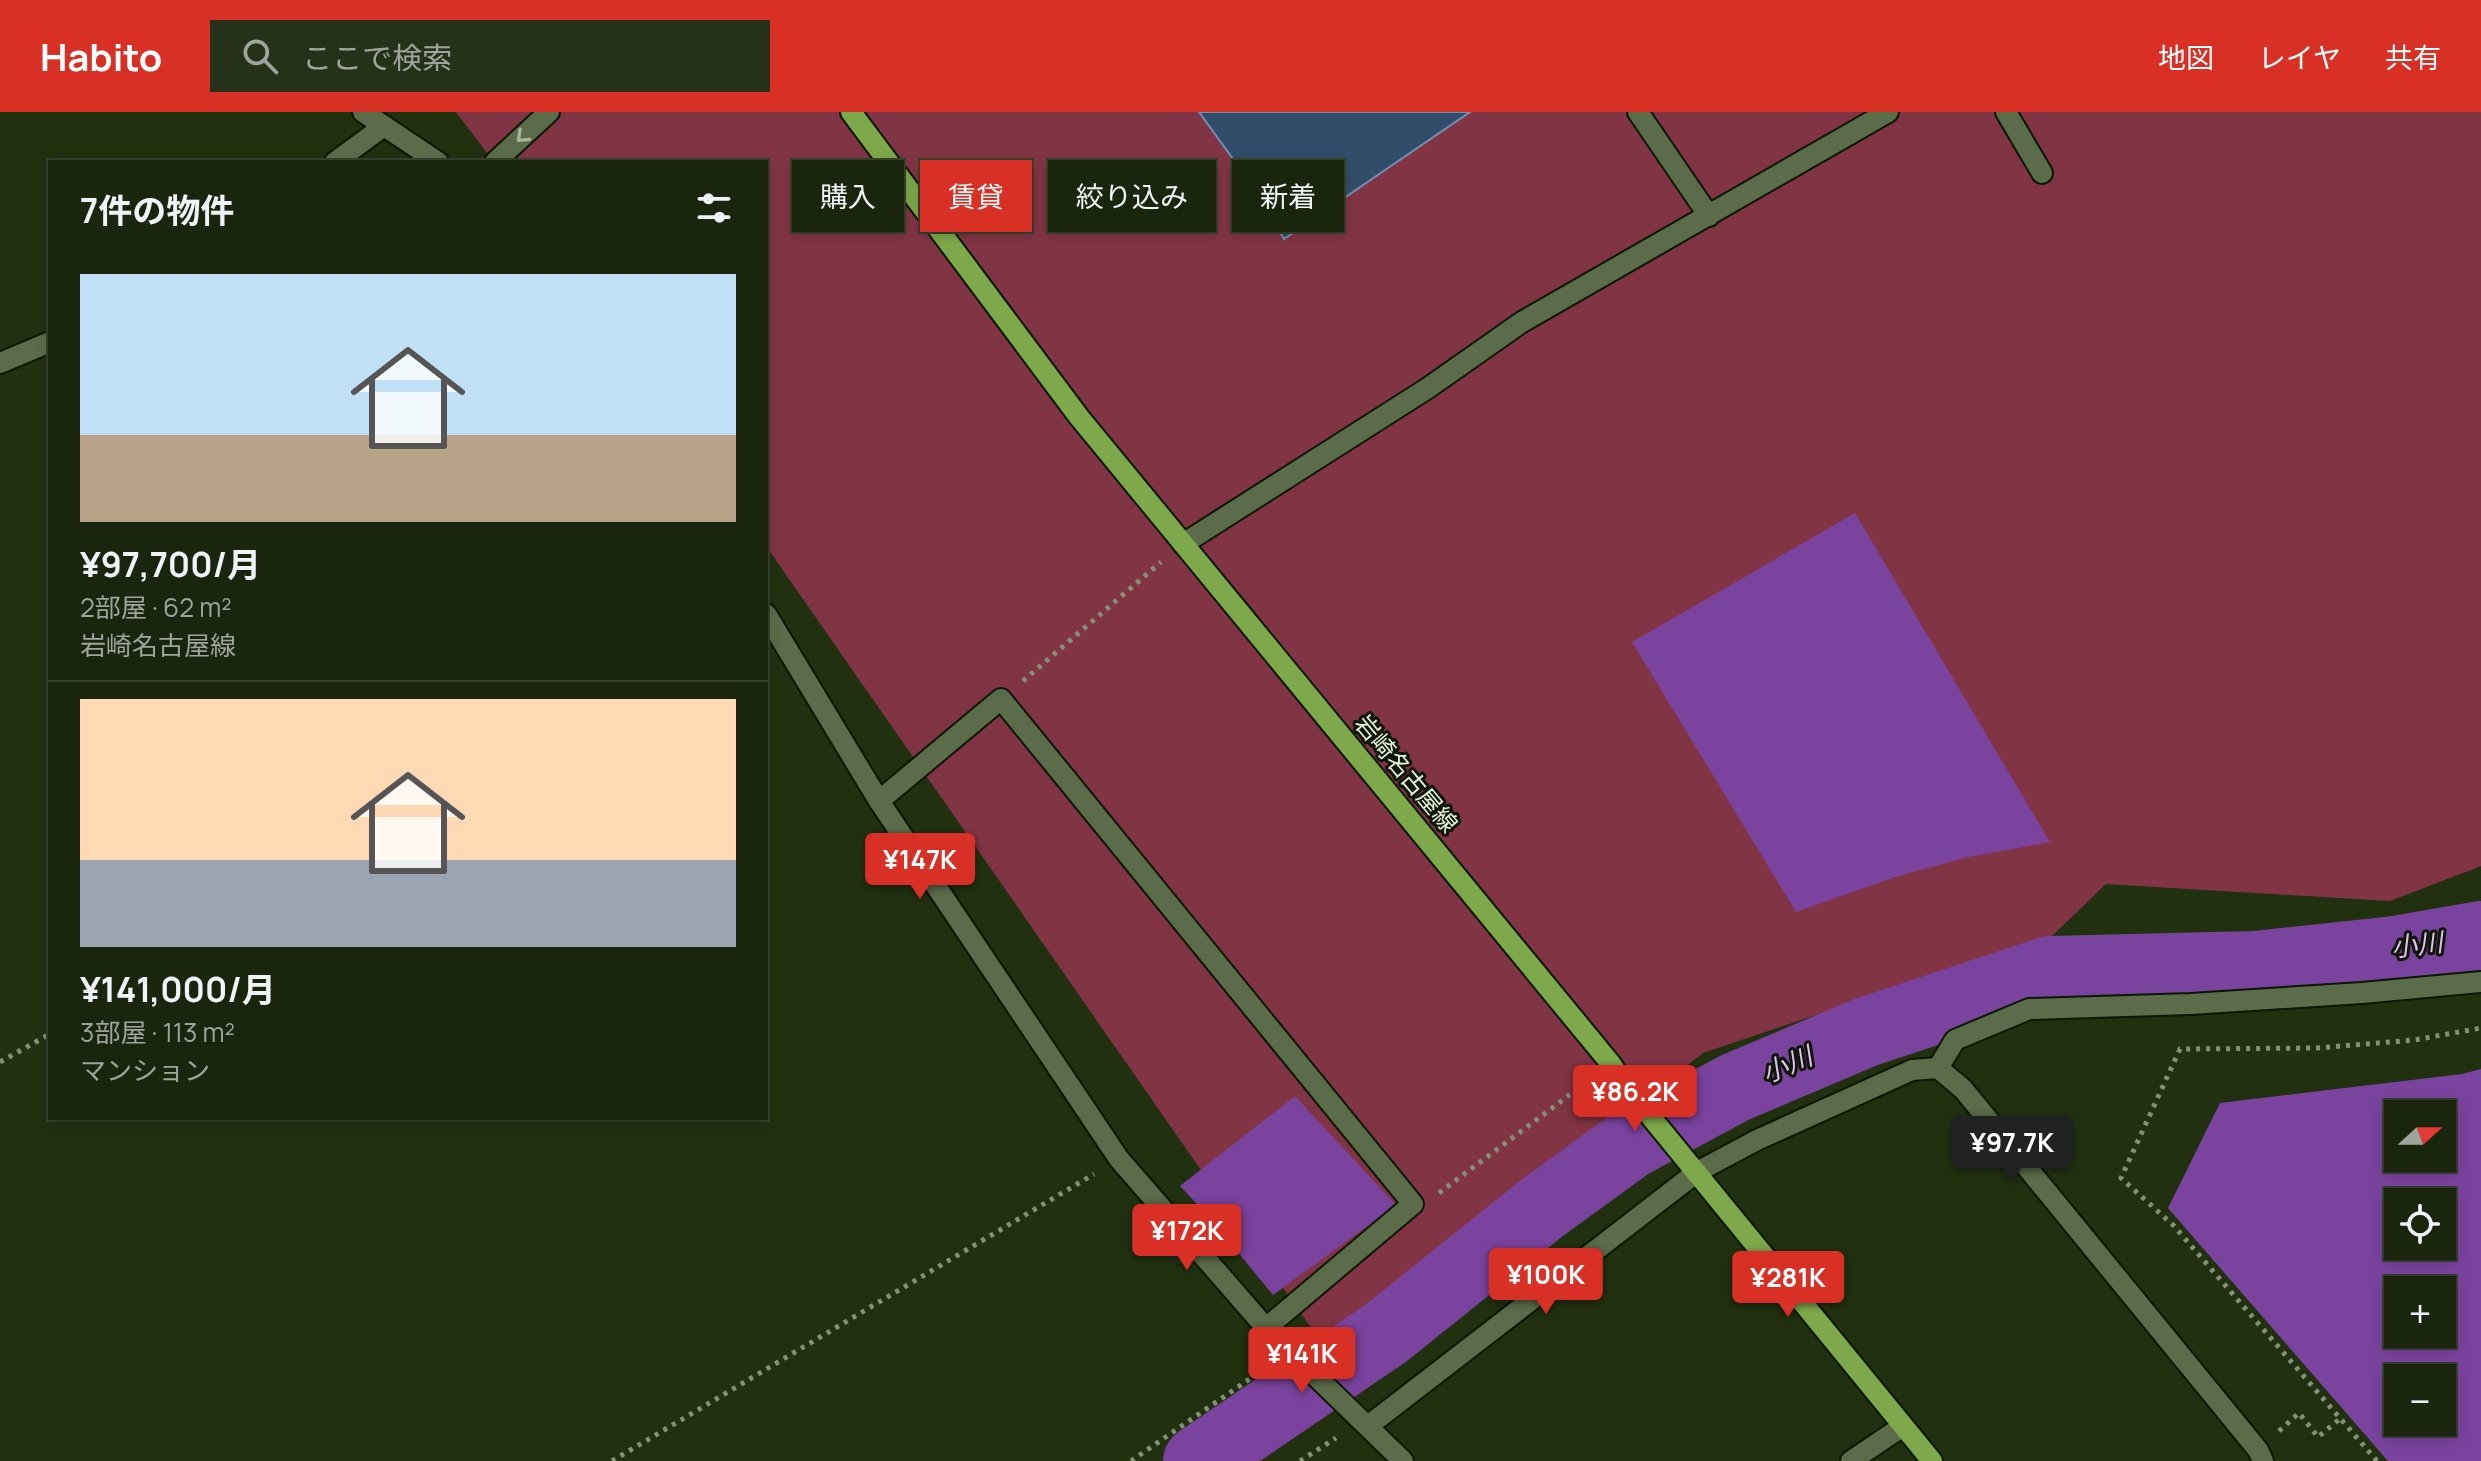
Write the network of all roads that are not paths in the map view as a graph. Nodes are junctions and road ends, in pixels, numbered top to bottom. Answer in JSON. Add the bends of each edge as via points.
{"nodes":[{"id":1,"x":363,"y":112,"type":"edge"},
{"id":2,"x":549,"y":112,"type":"edge"},
{"id":3,"x":851,"y":112,"type":"edge"},
{"id":4,"x":1638,"y":112,"type":"edge"},
{"id":5,"x":1888,"y":112,"type":"edge"},
{"id":6,"x":2006,"y":112,"type":"edge"},
{"id":7,"x":384,"y":126,"type":"junction"},
{"id":8,"x":338,"y":160,"type":"edge"},
{"id":9,"x":435,"y":160,"type":"edge"},
{"id":10,"x":497,"y":160,"type":"edge"},
{"id":11,"x":2042,"y":173,"type":"dead end"},
{"id":12,"x":1709,"y":216,"type":"junction"},
{"id":13,"x":48,"y":343,"type":"edge"},
{"id":14,"x":0,"y":363,"type":"edge"},
{"id":15,"x":1183,"y":544,"type":"junction"},
{"id":16,"x":768,"y":617,"type":"edge"},
{"id":17,"x":879,"y":801,"type":"junction"},
{"id":18,"x":2481,"y":982,"type":"edge"},
{"id":19,"x":1938,"y":1068,"type":"junction"},
{"id":20,"x":1697,"y":1172,"type":"junction"},
{"id":21,"x":1266,"y":1328,"type":"junction"},
{"id":22,"x":1365,"y":1424,"type":"junction"},
{"id":23,"x":1903,"y":1426,"type":"junction"},
{"id":24,"x":2260,"y":1456,"type":"edge"},
{"id":25,"x":1403,"y":1461,"type":"edge"},
{"id":26,"x":1851,"y":1461,"type":"edge"},
{"id":27,"x":1932,"y":1461,"type":"edge"}],
"edges":[{"from":1,"to":7,"type":"street"},
{"from":2,"to":10,"type":"street","one_way":true},
{"from":3,"to":15,"type":"main road","name":"岩崎名古屋線","via":[[1079,417]]},
{"from":4,"to":12,"type":"street"},
{"from":5,"to":12,"type":"street"},
{"from":6,"to":11,"type":"street"},
{"from":7,"to":8,"type":"street"},
{"from":7,"to":9,"type":"street"},
{"from":12,"to":15,"type":"street","via":[[1522,322]]},
{"from":13,"to":14,"type":"street"},
{"from":15,"to":20,"type":"main road","name":"岩崎名古屋線"},
{"from":16,"to":17,"type":"street"},
{"from":17,"to":21,"type":"street","via":[[1119,1159]]},
{"from":17,"to":21,"type":"street","via":[[1001,699],[1413,1204]]},
{"from":18,"to":19,"type":"street","via":[[2207,1003],[2029,1009],[1955,1040]]},
{"from":19,"to":20,"type":"street","via":[[1912,1070]]},
{"from":19,"to":24,"type":"street","via":[[1963,1089]]},
{"from":20,"to":22,"type":"street"},
{"from":20,"to":23,"type":"main road","name":"岩崎名古屋線"},
{"from":21,"to":22,"type":"street"},
{"from":22,"to":25,"type":"street"},
{"from":23,"to":26,"type":"street"},
{"from":23,"to":27,"type":"main road","name":"岩崎名古屋線"}]}
